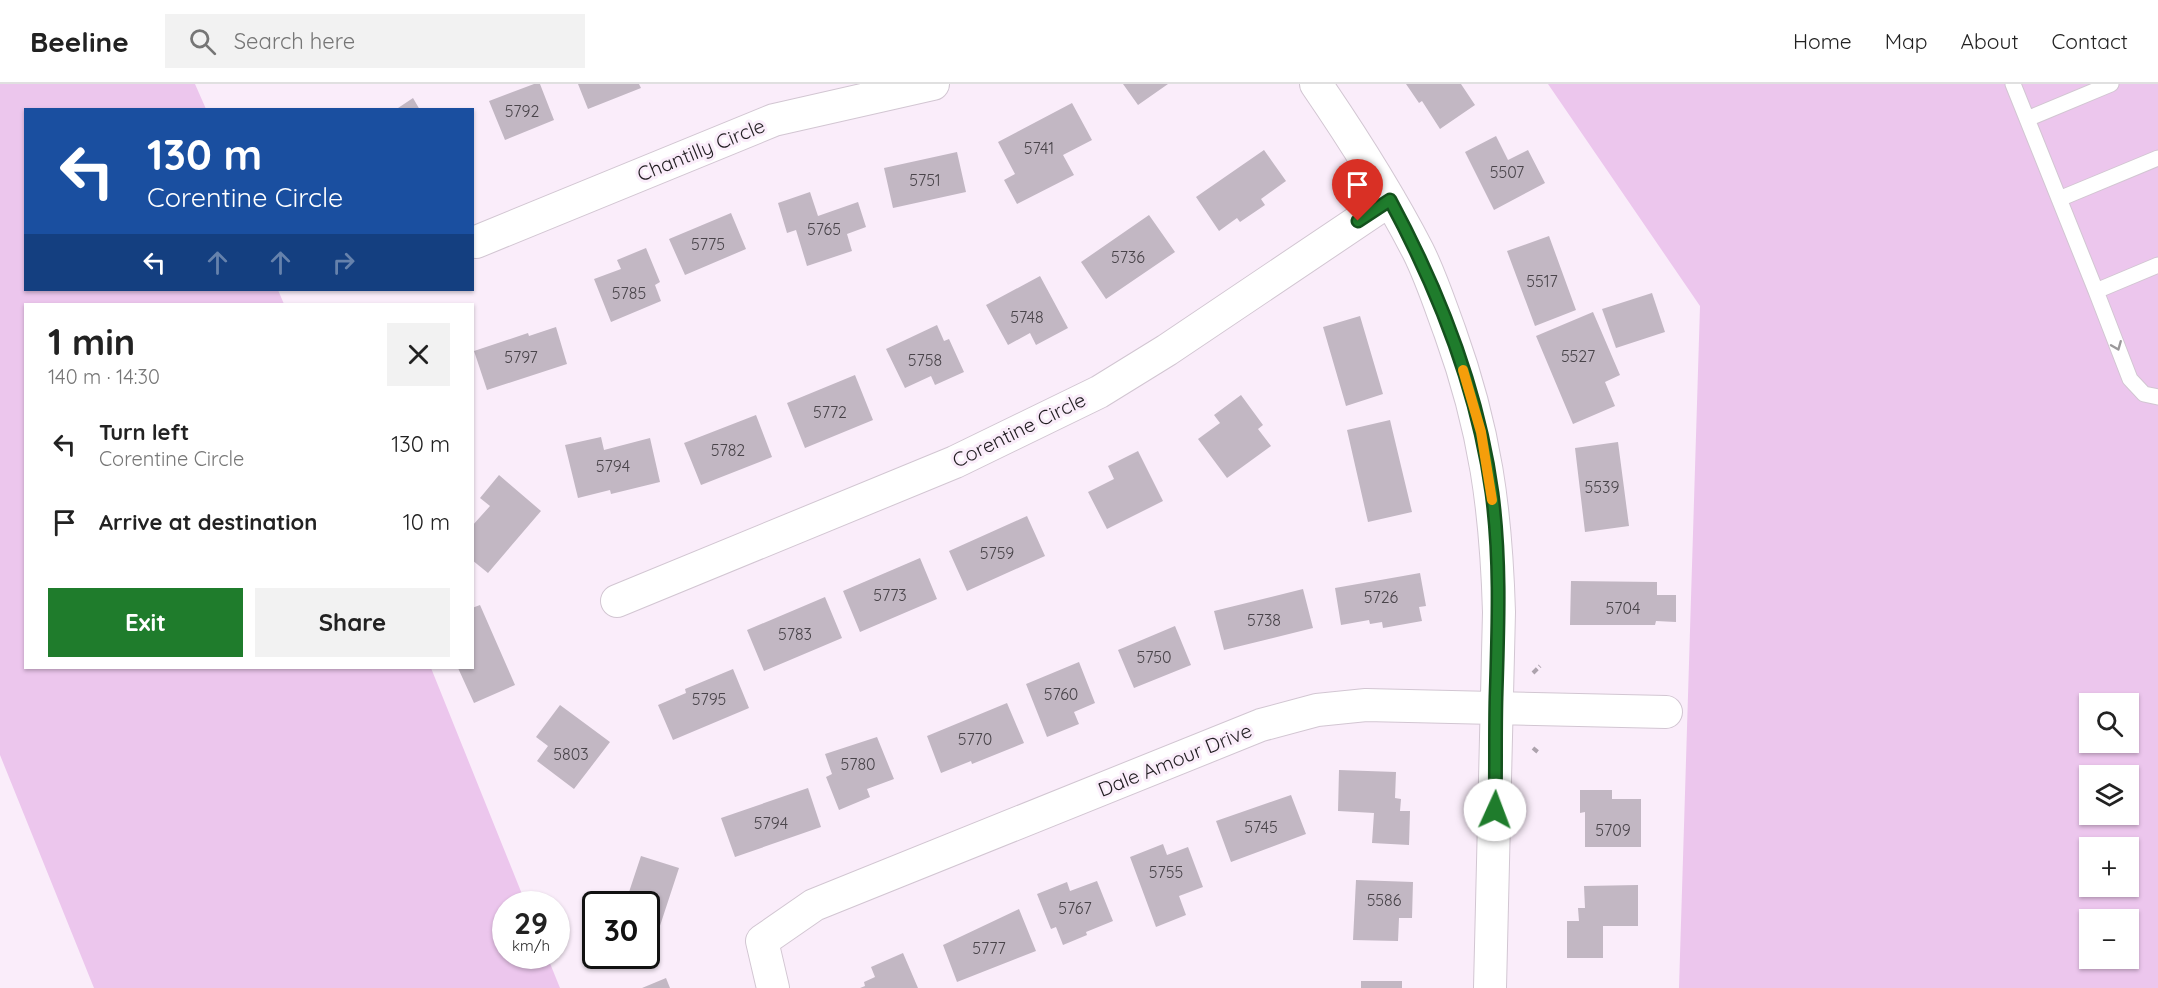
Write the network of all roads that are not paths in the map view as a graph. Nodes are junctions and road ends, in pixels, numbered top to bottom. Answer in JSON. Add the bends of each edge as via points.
{"nodes":[{"id":1,"x":933,"y":84,"type":"edge"},
{"id":2,"x":1316,"y":84,"type":"edge"},
{"id":3,"x":2013,"y":84,"type":"edge"},
{"id":4,"x":2111,"y":84,"type":"edge"},
{"id":5,"x":2027,"y":119,"type":"junction"},
{"id":6,"x":2158,"y":158,"type":"edge"},
{"id":7,"x":2059,"y":199,"type":"junction"},
{"id":8,"x":1390,"y":200,"type":"junction"},
{"id":9,"x":476,"y":242,"type":"dead end"},
{"id":10,"x":2157,"y":269,"type":"edge"},
{"id":11,"x":2096,"y":291,"type":"junction"},
{"id":12,"x":2158,"y":397,"type":"edge"},
{"id":13,"x":617,"y":601,"type":"dead end"},
{"id":14,"x":1496,"y":710,"type":"junction"},
{"id":15,"x":1666,"y":712,"type":"dead end"},
{"id":16,"x":773,"y":988,"type":"edge"},
{"id":17,"x":1490,"y":988,"type":"edge"}],
"edges":[{"from":1,"to":9,"type":"street","name":"Chantilly Circle","via":[[774,120]]},
{"from":2,"to":8,"type":"street"},
{"from":3,"to":5,"type":"lane"},
{"from":4,"to":5,"type":"lane"},
{"from":5,"to":7,"type":"lane"},
{"from":6,"to":7,"type":"lane"},
{"from":7,"to":11,"type":"lane"},
{"from":8,"to":13,"type":"street","name":"Corentine Circle","via":[[1167,350],[1079,402],[955,462]]},
{"from":8,"to":14,"type":"street","via":[[1419,253],[1442,308],[1481,432],[1497,551]]},
{"from":10,"to":11,"type":"lane"},
{"from":11,"to":12,"type":"lane","one_way":true,"via":[[2130,379],[2144,394]]},
{"from":14,"to":15,"type":"street","name":"Dale Amour Drive"},
{"from":14,"to":16,"type":"street","name":"Dale Amour Drive","via":[[1366,705],[1317,710],[1261,725],[814,905],[762,941]]},
{"from":14,"to":17,"type":"street"}]}
